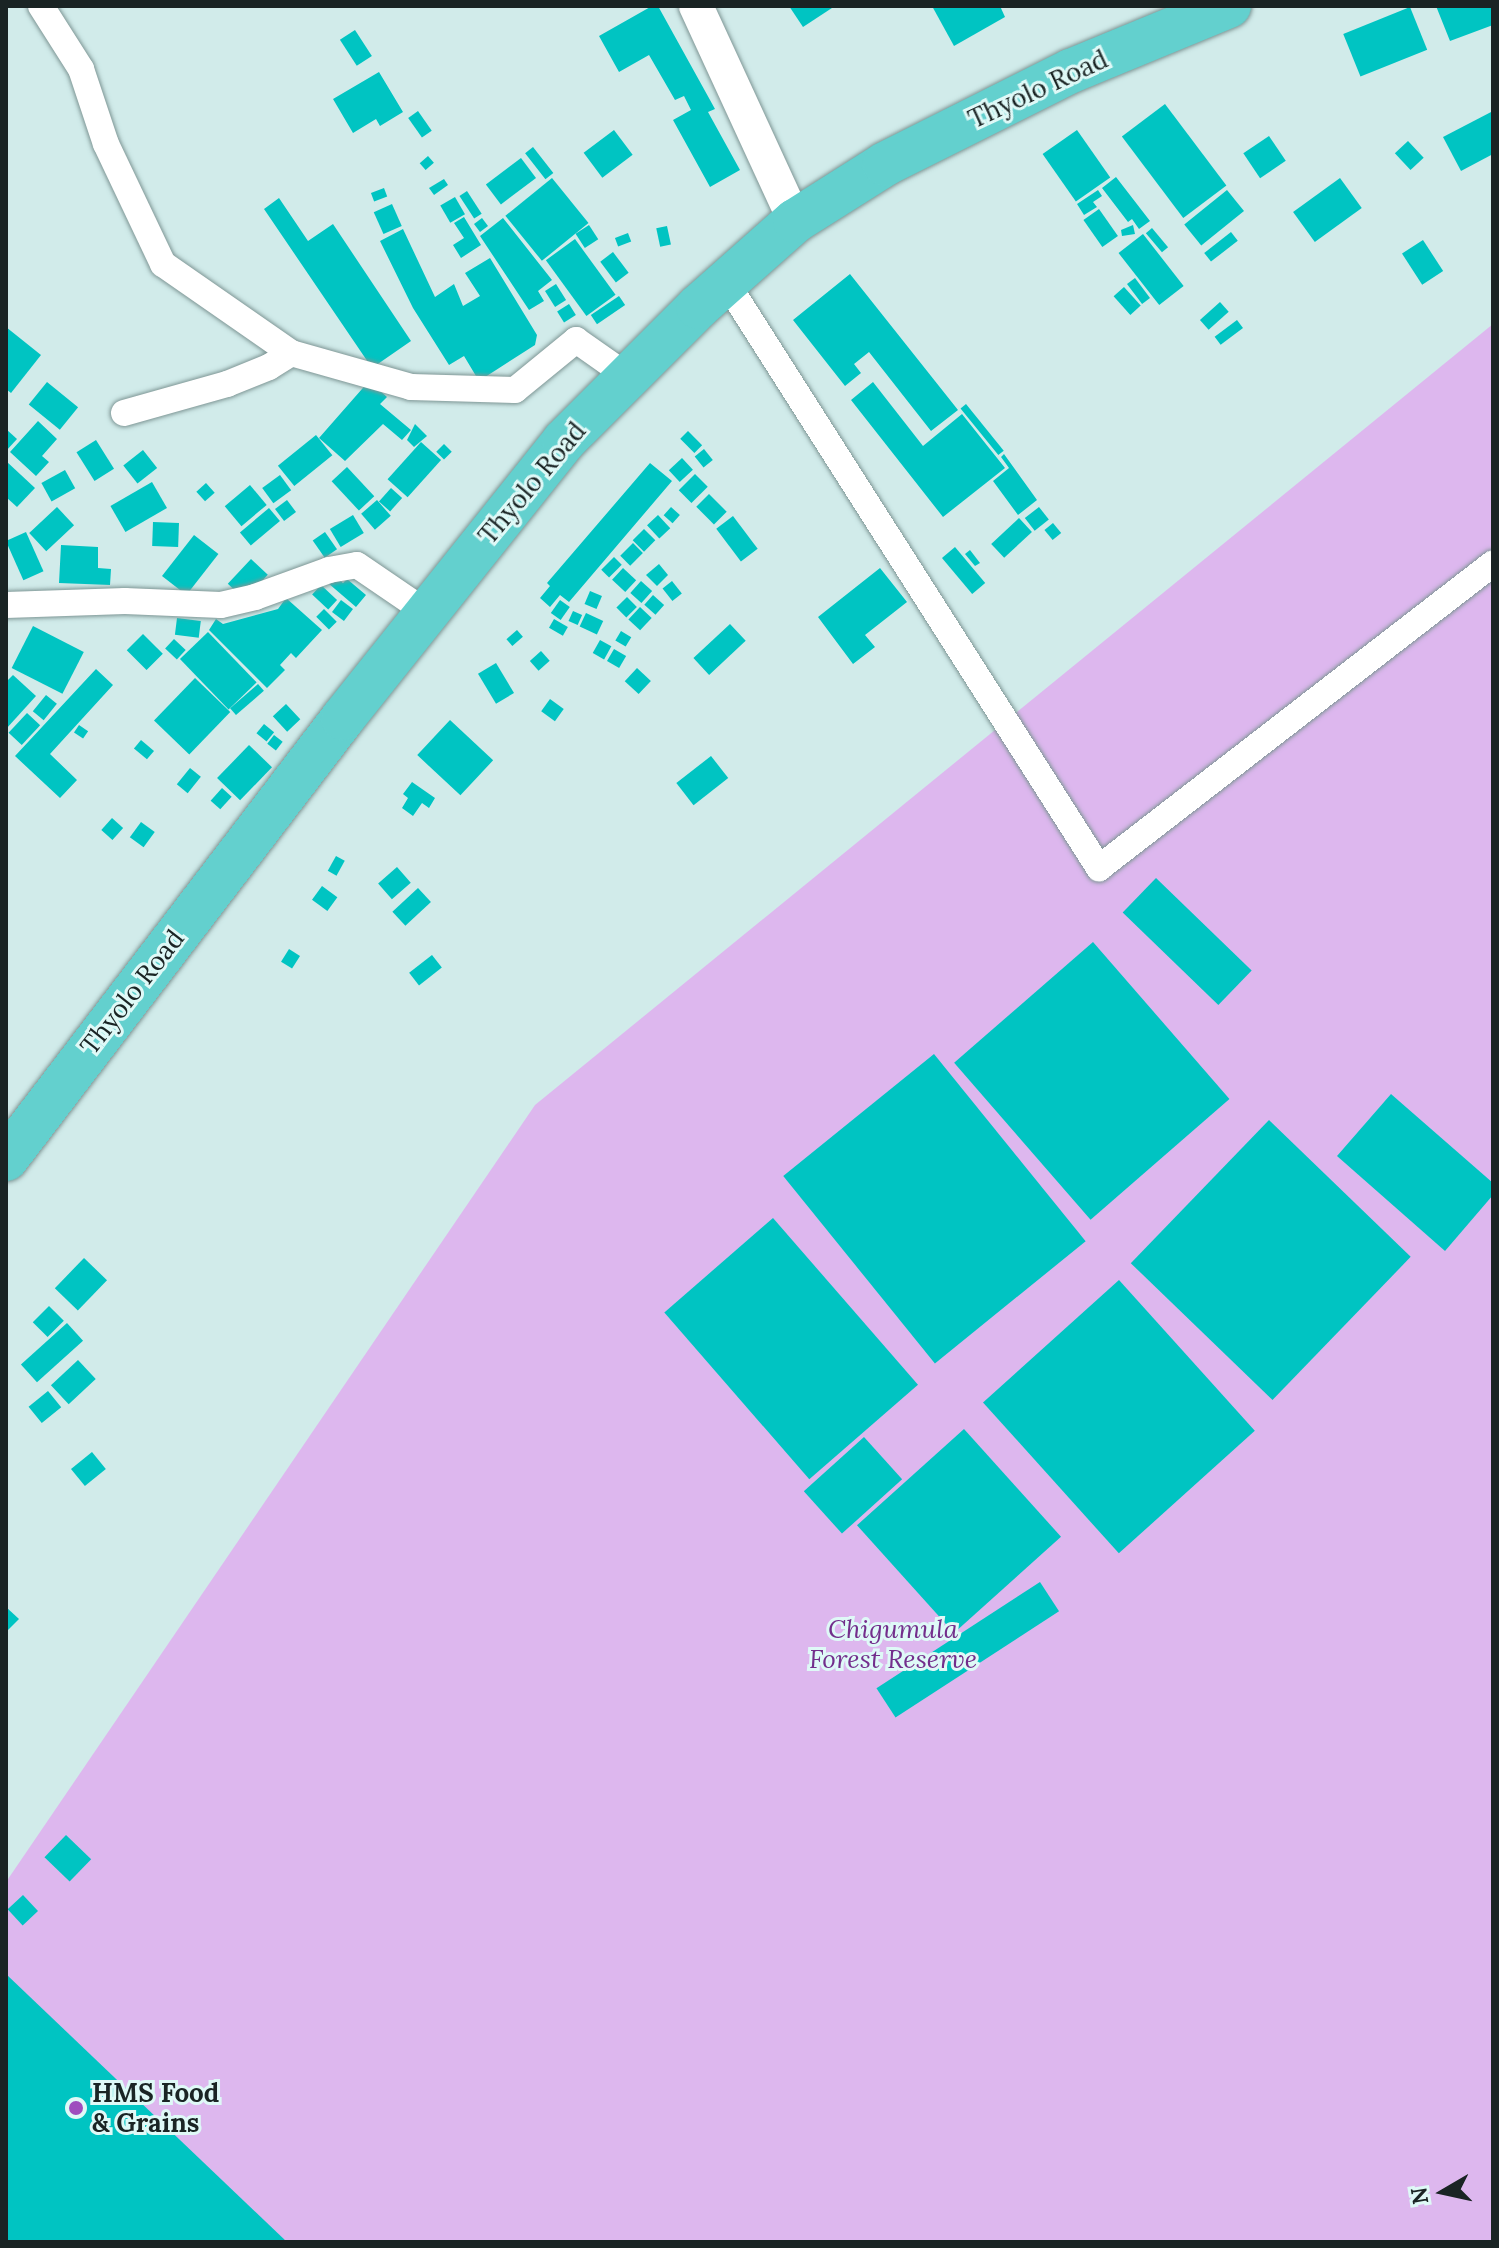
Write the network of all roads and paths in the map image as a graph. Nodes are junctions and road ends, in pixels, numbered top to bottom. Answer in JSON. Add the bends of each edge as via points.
{"nodes":[{"id":1,"x":41,"y":6,"type":"edge"},
{"id":2,"x":696,"y":6,"type":"edge"},
{"id":3,"x":1229,"y":6,"type":"edge"},
{"id":4,"x":795,"y":221,"type":"junction"},
{"id":5,"x":726,"y":282,"type":"junction"},
{"id":6,"x":291,"y":353,"type":"junction"},
{"id":7,"x":627,"y":376,"type":"junction"},
{"id":8,"x":124,"y":413,"type":"dead end"},
{"id":9,"x":1493,"y":564,"type":"edge"},
{"id":10,"x":6,"y":605,"type":"edge"},
{"id":11,"x":426,"y":612,"type":"junction"},
{"id":12,"x":6,"y":1159,"type":"edge"}],
"edges":[{"from":1,"to":6,"type":"street","via":[[81,69],[112,158],[163,264]]},
{"from":2,"to":4,"type":"street"},
{"from":3,"to":4,"type":"highway","name":"Thyolo Road","via":[[1050,81],[885,164]]},
{"from":4,"to":5,"type":"highway","name":"Thyolo Road"},
{"from":5,"to":7,"type":"highway","name":"Thyolo Road"},
{"from":5,"to":9,"type":"street","via":[[1099,868]]},
{"from":6,"to":7,"type":"street","via":[[411,387],[515,390],[576,340]]},
{"from":6,"to":8,"type":"street","via":[[227,384]]},
{"from":7,"to":11,"type":"highway","name":"Thyolo Road","via":[[564,441]]},
{"from":10,"to":11,"type":"street","via":[[221,605],[357,565]]},
{"from":11,"to":12,"type":"highway","name":"Thyolo Road"}]}
